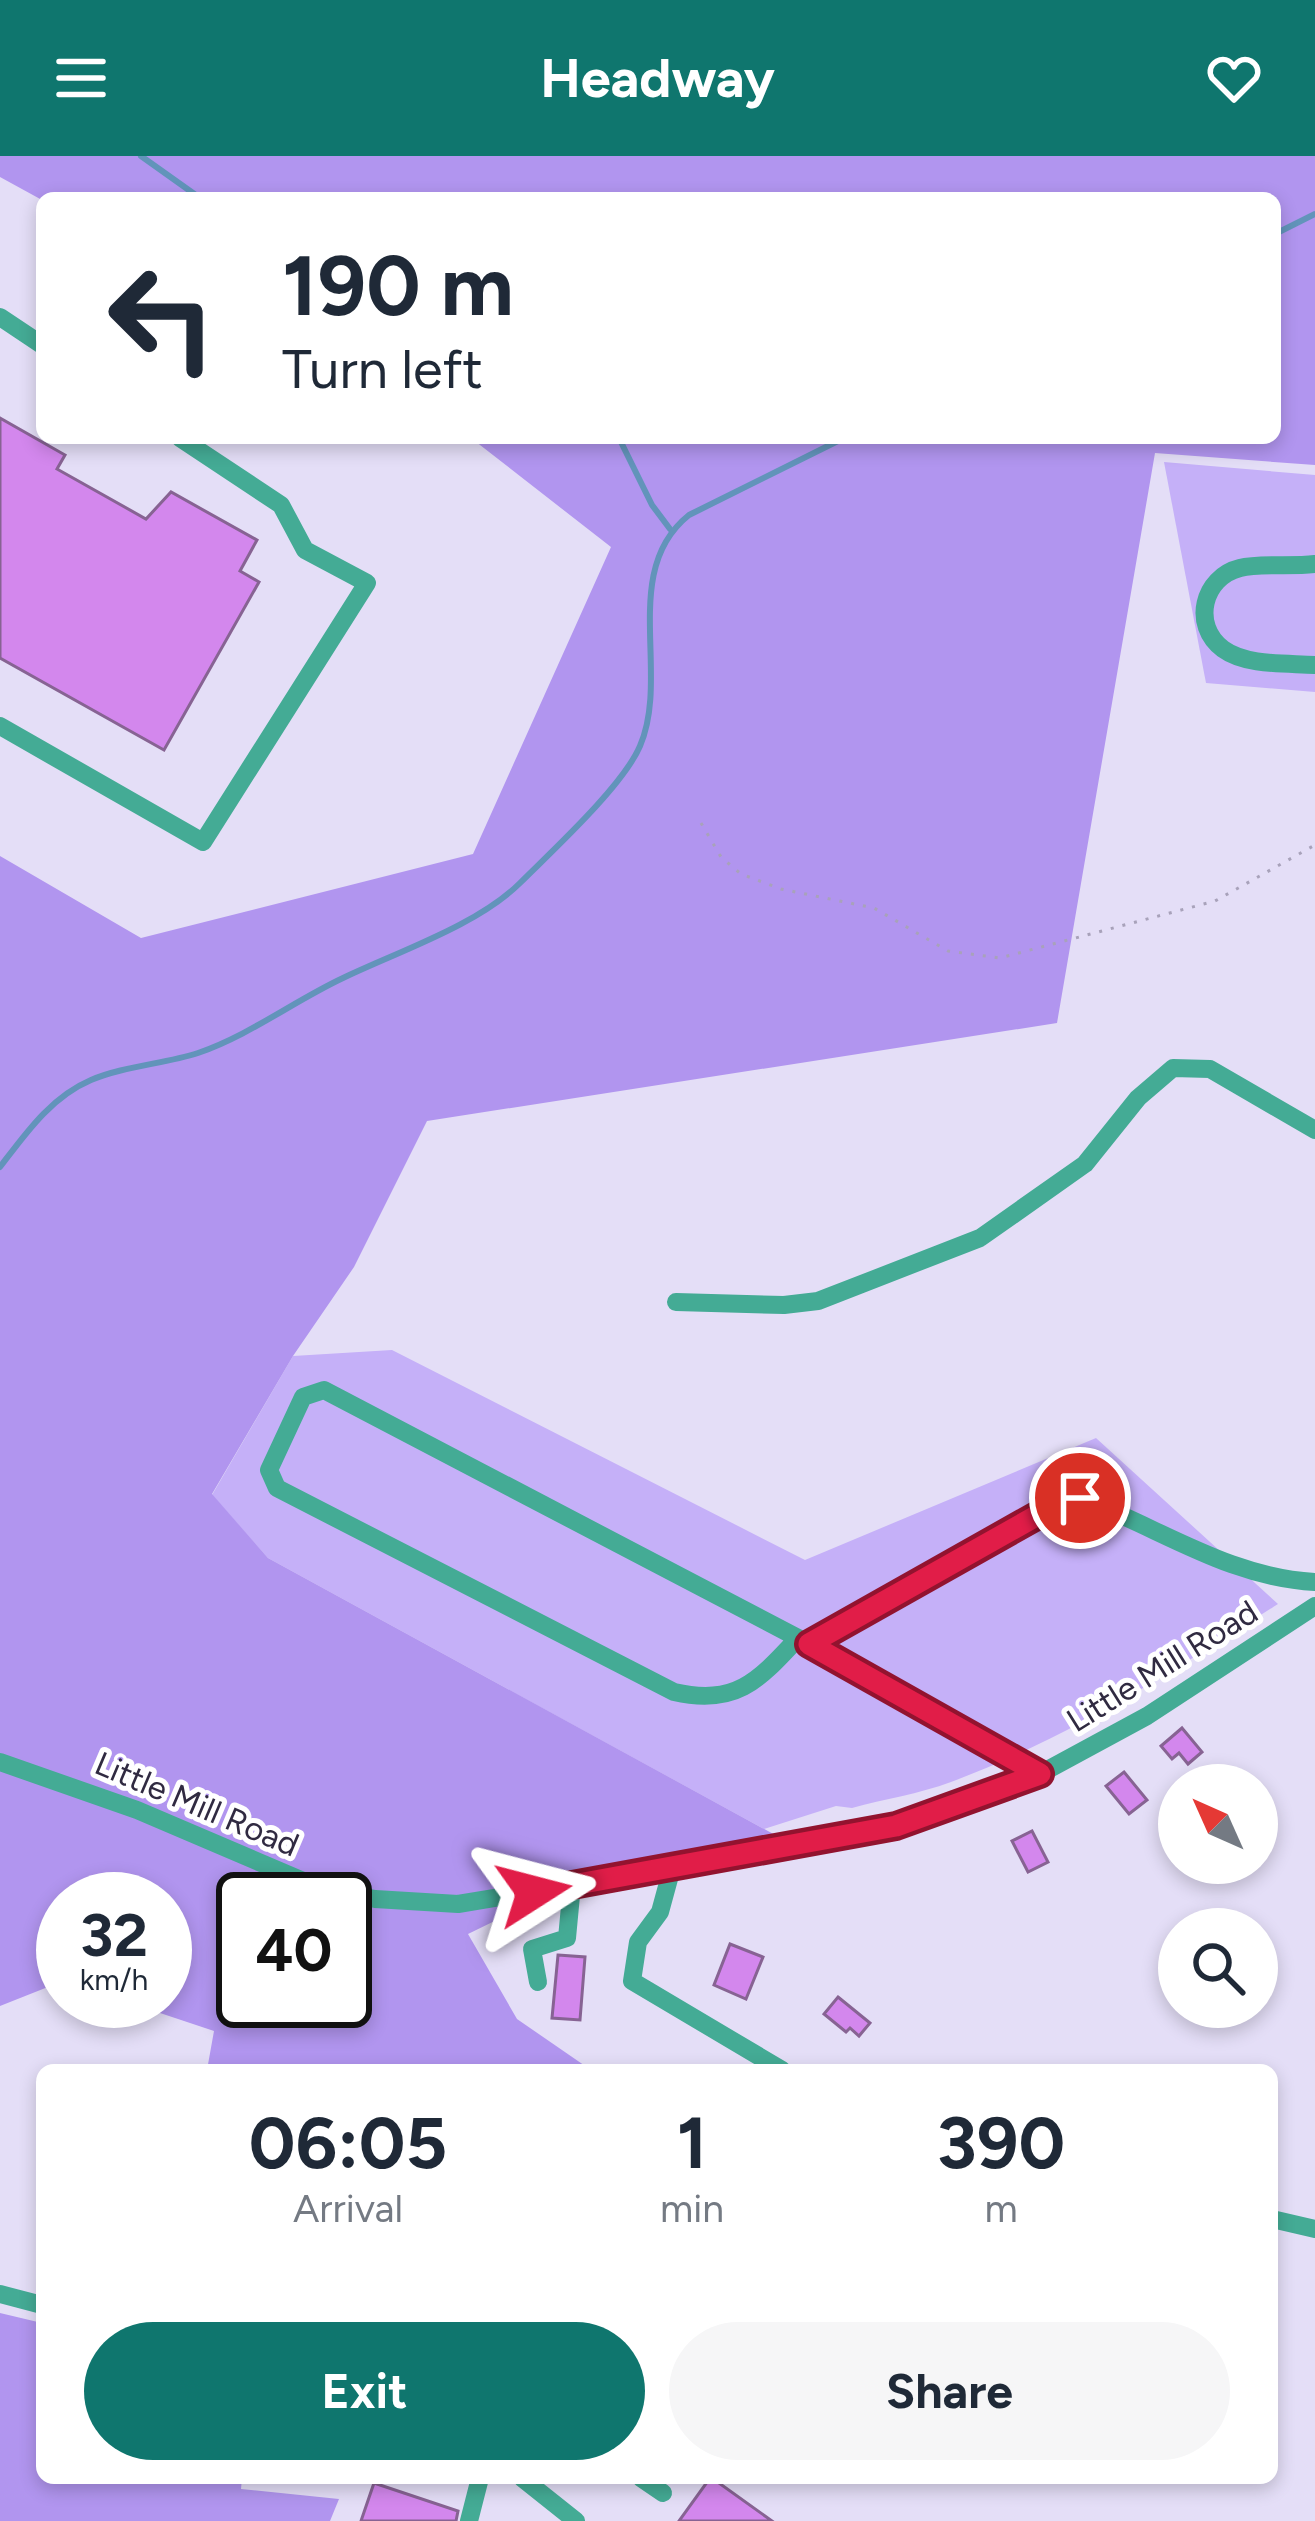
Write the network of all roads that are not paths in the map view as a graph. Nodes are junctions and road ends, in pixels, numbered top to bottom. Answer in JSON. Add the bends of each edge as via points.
{"nodes":[{"id":1,"x":0,"y":317,"type":"edge"},
{"id":2,"x":36,"y":341,"type":"edge"},
{"id":3,"x":189,"y":444,"type":"edge"},
{"id":4,"x":1315,"y":564,"type":"edge"},
{"id":5,"x":1315,"y":665,"type":"edge"},
{"id":6,"x":0,"y":725,"type":"edge"},
{"id":7,"x":1315,"y":1130,"type":"edge"},
{"id":8,"x":676,"y":1302,"type":"dead end"},
{"id":9,"x":1315,"y":1582,"type":"edge"},
{"id":10,"x":1315,"y":1606,"type":"edge"},
{"id":11,"x":804,"y":1641,"type":"junction"},
{"id":12,"x":0,"y":1762,"type":"edge"},
{"id":13,"x":1040,"y":1774,"type":"junction"},
{"id":14,"x":672,"y":1868,"type":"junction"},
{"id":15,"x":572,"y":1886,"type":"junction"},
{"id":16,"x":538,"y":1982,"type":"dead end"},
{"id":17,"x":772,"y":2064,"type":"edge"},
{"id":18,"x":1278,"y":2220,"type":"edge"},
{"id":19,"x":1315,"y":2229,"type":"edge"},
{"id":20,"x":0,"y":2294,"type":"edge"},
{"id":21,"x":36,"y":2303,"type":"edge"},
{"id":22,"x":478,"y":2484,"type":"edge"},
{"id":23,"x":537,"y":2484,"type":"edge"},
{"id":24,"x":650,"y":2484,"type":"edge"},
{"id":25,"x":663,"y":2493,"type":"dead end"},
{"id":26,"x":469,"y":2521,"type":"edge"},
{"id":27,"x":577,"y":2521,"type":"edge"}],
"edges":[{"from":1,"to":2,"type":"street"},
{"from":3,"to":6,"type":"street","via":[[281,506],[305,550],[367,583],[203,842]]},
{"from":4,"to":5,"type":"street","via":[[1224,574],[1205,601],[1205,628],[1223,650]]},
{"from":7,"to":8,"type":"street","via":[[1210,1069],[1173,1068],[1085,1164],[1014,1218],[952,1250],[818,1301]]},
{"from":9,"to":11,"type":"street","via":[[1228,1567],[1080,1498]]},
{"from":10,"to":13,"type":"street","name":"Little Mill Road","via":[[1147,1716]]},
{"from":11,"to":11,"type":"street","via":[[324,1390],[303,1397],[269,1470],[277,1488],[674,1692],[709,1700],[736,1692]]},
{"from":11,"to":13,"type":"street"},
{"from":12,"to":15,"type":"street","name":"Little Mill Road","via":[[322,1889],[458,1904]]},
{"from":13,"to":14,"type":"street","name":"Little Mill Road","via":[[896,1826]]},
{"from":14,"to":15,"type":"street","name":"Little Mill Road"},
{"from":14,"to":17,"type":"street","via":[[660,1912],[638,1942],[632,1981]]},
{"from":15,"to":16,"type":"street","via":[[566,1938],[532,1949]]},
{"from":18,"to":19,"type":"street"},
{"from":20,"to":21,"type":"street"},
{"from":22,"to":26,"type":"street"},
{"from":23,"to":27,"type":"street"},
{"from":24,"to":25,"type":"street"}]}
